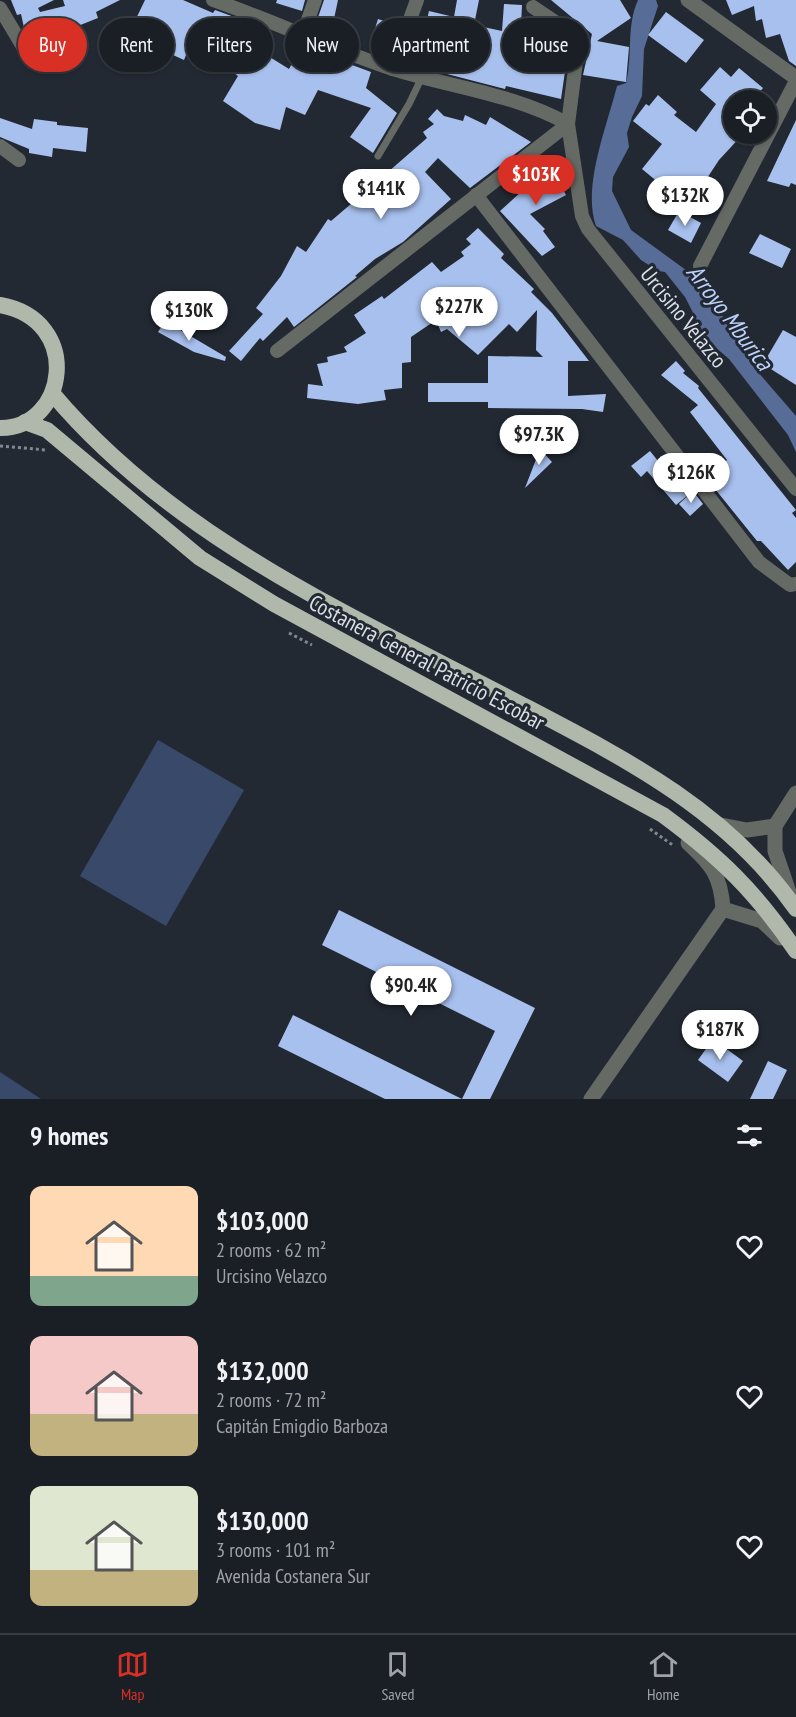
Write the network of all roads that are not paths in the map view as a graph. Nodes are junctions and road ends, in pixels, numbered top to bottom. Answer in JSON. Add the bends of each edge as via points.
{"nodes":[{"id":1,"x":213,"y":0,"type":"edge"},
{"id":2,"x":315,"y":0,"type":"edge"},
{"id":3,"x":417,"y":0,"type":"edge"},
{"id":4,"x":688,"y":0,"type":"edge"},
{"id":5,"x":533,"y":7,"type":"dead end"},
{"id":6,"x":0,"y":8,"type":"edge"},
{"id":7,"x":309,"y":18,"type":"edge"},
{"id":8,"x":410,"y":18,"type":"edge"},
{"id":9,"x":285,"y":27,"type":"edge"},
{"id":10,"x":18,"y":38,"type":"edge"},
{"id":11,"x":403,"y":72,"type":"edge"},
{"id":12,"x":422,"y":77,"type":"junction"},
{"id":13,"x":796,"y":80,"type":"edge"},
{"id":14,"x":568,"y":124,"type":"junction"},
{"id":15,"x":0,"y":146,"type":"edge"},
{"id":16,"x":378,"y":156,"type":"dead end"},
{"id":17,"x":19,"y":160,"type":"dead end"},
{"id":18,"x":476,"y":195,"type":"junction"},
{"id":19,"x":700,"y":266,"type":"dead end"},
{"id":20,"x":0,"y":305,"type":"edge"},
{"id":21,"x":277,"y":351,"type":"dead end"},
{"id":22,"x":52,"y":393,"type":"junction"},
{"id":23,"x":25,"y":422,"type":"junction"},
{"id":24,"x":0,"y":428,"type":"edge"},
{"id":25,"x":796,"y":489,"type":"edge"},
{"id":26,"x":796,"y":584,"type":"edge"},
{"id":27,"x":796,"y":793,"type":"edge"},
{"id":28,"x":663,"y":815,"type":"junction"},
{"id":29,"x":721,"y":825,"type":"junction"},
{"id":30,"x":775,"y":826,"type":"junction"},
{"id":31,"x":723,"y":909,"type":"junction"},
{"id":32,"x":796,"y":909,"type":"edge"},
{"id":33,"x":796,"y":951,"type":"edge"},
{"id":34,"x":591,"y":1099,"type":"edge"}],
"edges":[{"from":1,"to":9,"type":"street"},
{"from":2,"to":7,"type":"street"},
{"from":3,"to":8,"type":"street"},
{"from":4,"to":13,"type":"street"},
{"from":5,"to":14,"type":"street","name":"Urcisino Velazco","via":[[579,38]]},
{"from":6,"to":10,"type":"street"},
{"from":11,"to":12,"type":"street"},
{"from":12,"to":14,"type":"street","via":[[535,110]]},
{"from":12,"to":16,"type":"lane"},
{"from":13,"to":19,"type":"street"},
{"from":14,"to":18,"type":"street"},
{"from":14,"to":25,"type":"street","name":"Urcisino Velazco","via":[[582,216],[588,229]]},
{"from":15,"to":17,"type":"street"},
{"from":18,"to":21,"type":"street"},
{"from":18,"to":26,"type":"street","via":[[759,562],[790,585]]},
{"from":20,"to":22,"type":"highway","via":[[37,320],[49,336],[57,354],[58,374]]},
{"from":22,"to":23,"type":"highway","via":[[41,410]]},
{"from":22,"to":29,"type":"highway","name":"Costanera General Patricio Escobar","via":[[81,427],[170,505],[262,568],[635,764]]},
{"from":23,"to":24,"type":"highway"},
{"from":23,"to":28,"type":"highway","name":"Costanera General Patricio Escobar","via":[[47,430],[200,558],[265,599]]},
{"from":27,"to":30,"type":"street"},
{"from":28,"to":31,"type":"street","via":[[716,872]]},
{"from":28,"to":33,"type":"highway","name":"Costanera General Patricio Escobar","via":[[713,852],[742,881]]},
{"from":29,"to":30,"type":"street","via":[[747,830]]},
{"from":29,"to":32,"type":"highway","name":"Costanera General Patricio Escobar","via":[[773,876]]},
{"from":30,"to":32,"type":"street","via":[[776,851]]},
{"from":31,"to":33,"type":"street","via":[[762,921]]},
{"from":31,"to":34,"type":"street"}]}
